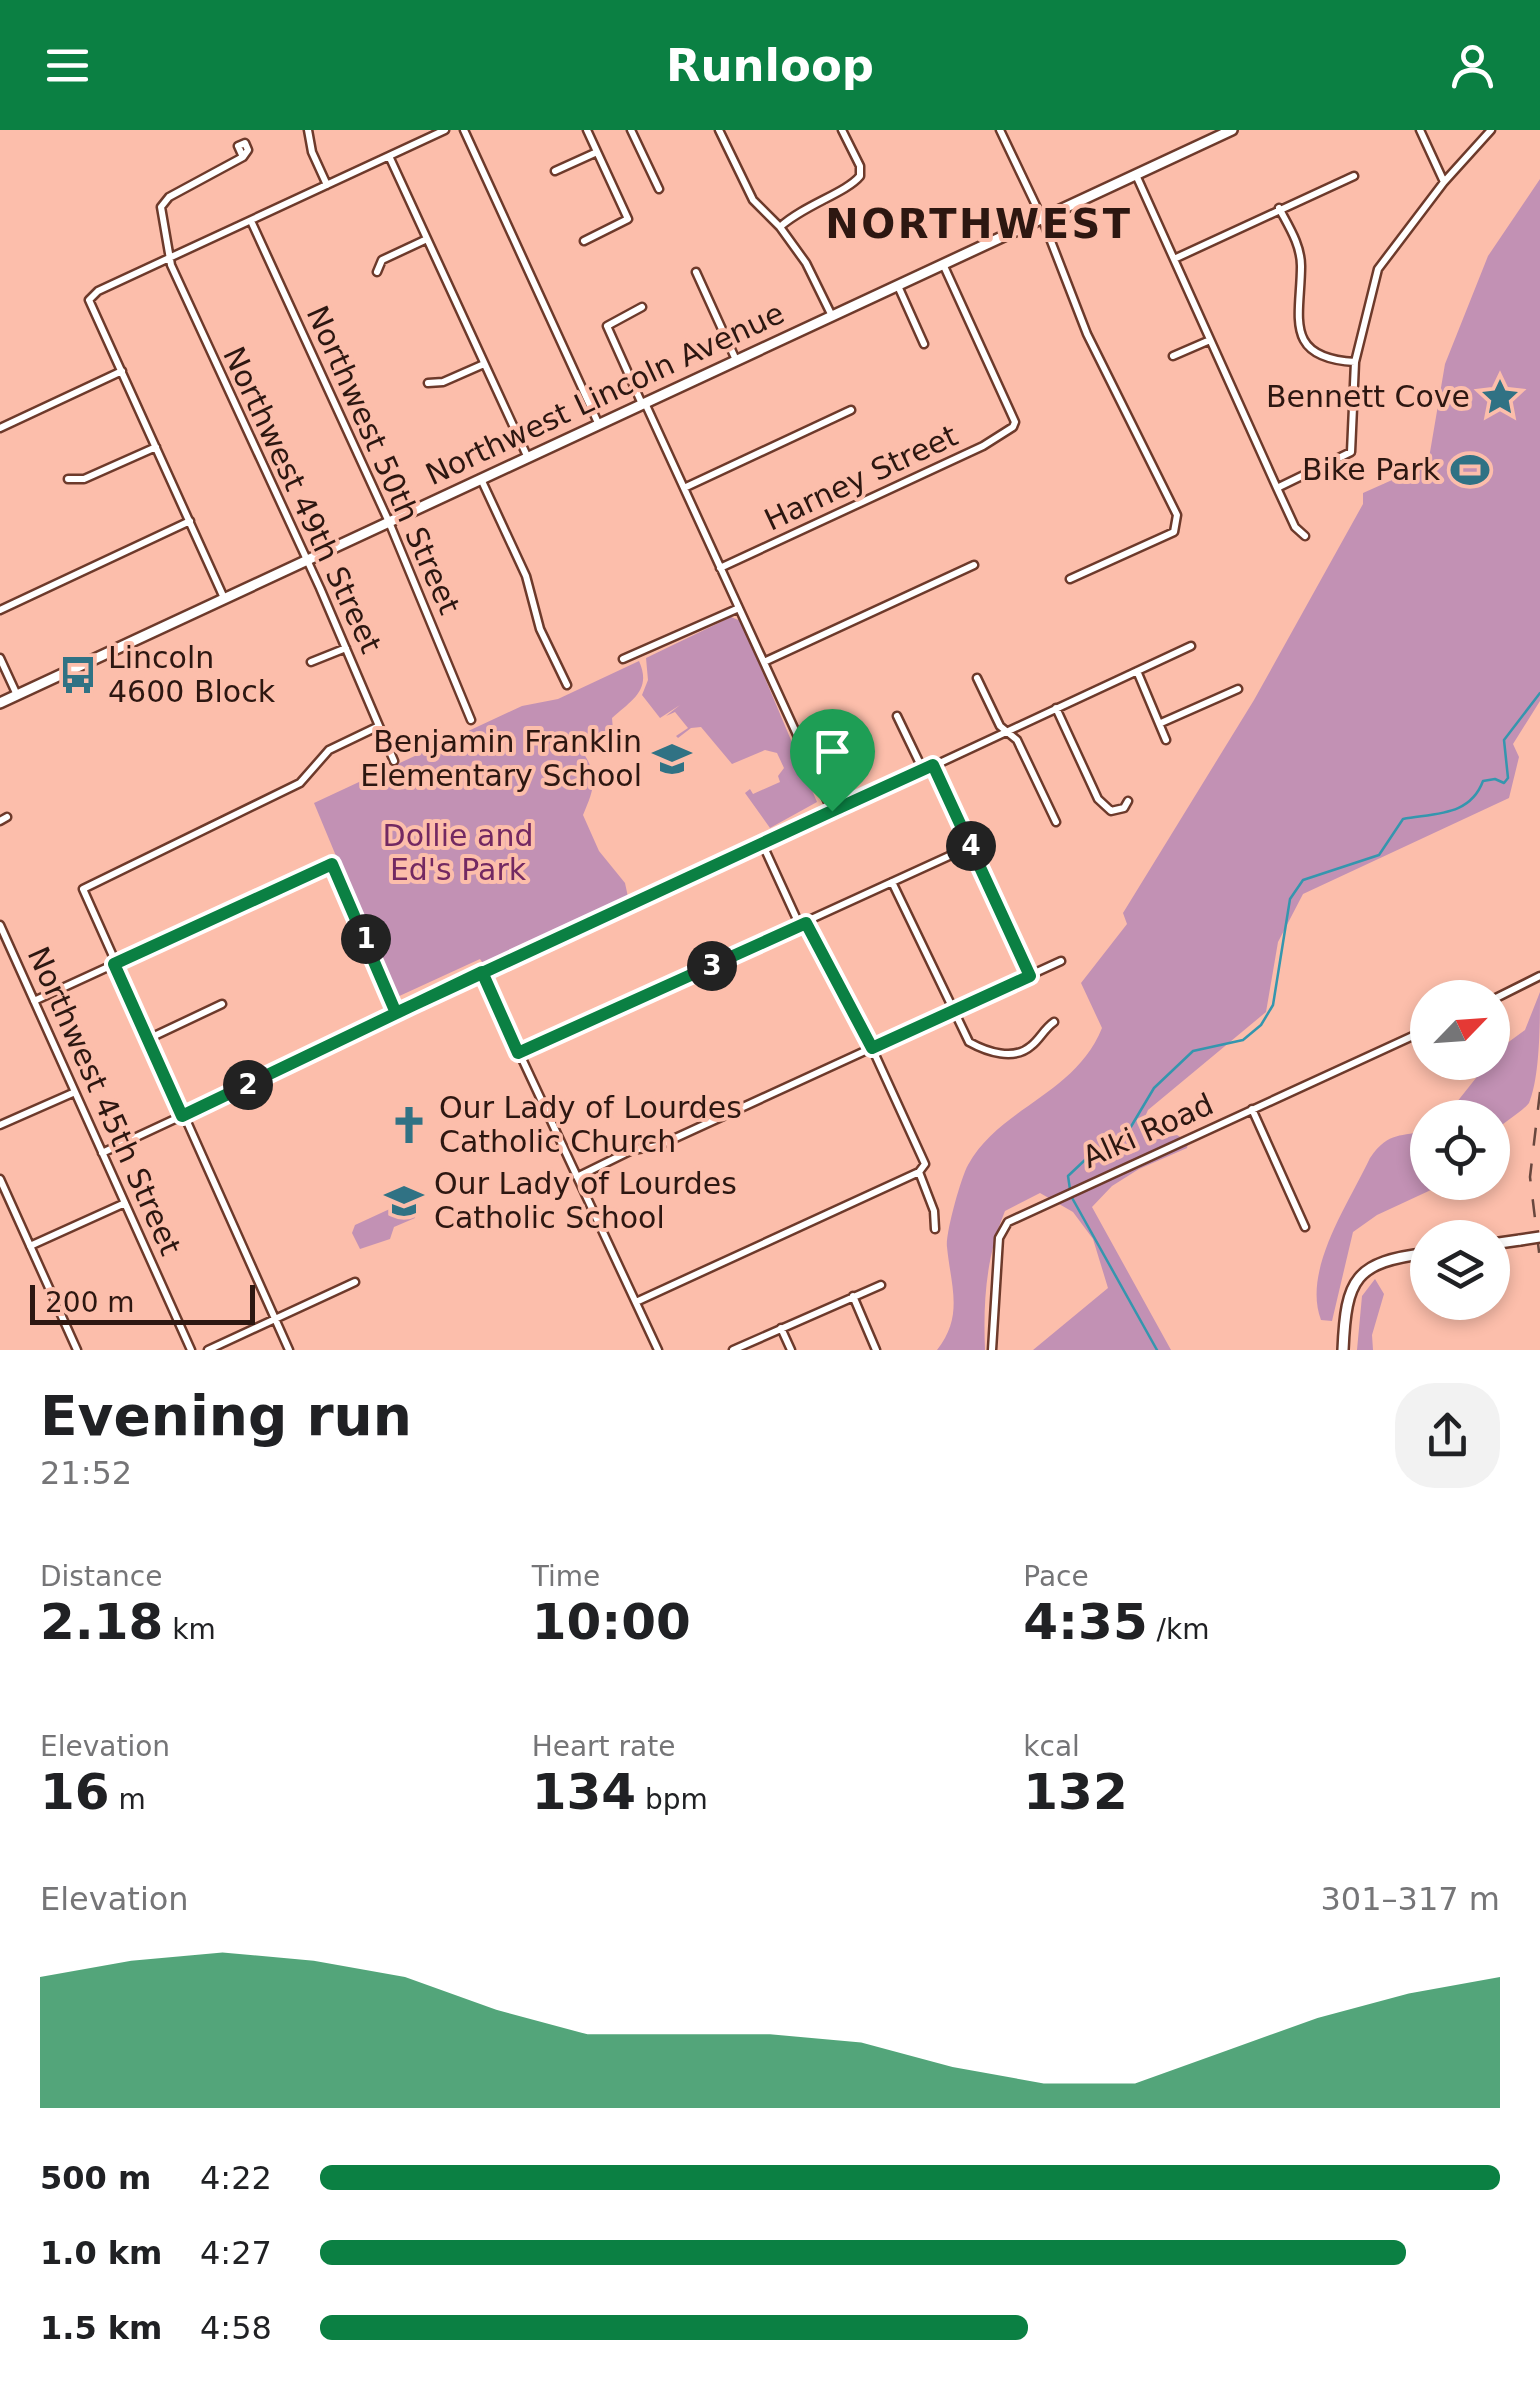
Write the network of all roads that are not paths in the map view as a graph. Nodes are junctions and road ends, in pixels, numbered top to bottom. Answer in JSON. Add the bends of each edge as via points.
{"nodes":[{"id":1,"x":308,"y":130,"type":"edge"},
{"id":2,"x":445,"y":130,"type":"edge"},
{"id":3,"x":464,"y":130,"type":"edge"},
{"id":4,"x":587,"y":130,"type":"edge"},
{"id":5,"x":630,"y":130,"type":"edge"},
{"id":6,"x":719,"y":130,"type":"edge"},
{"id":7,"x":842,"y":130,"type":"edge"},
{"id":8,"x":1000,"y":130,"type":"edge"},
{"id":9,"x":1232,"y":130,"type":"edge"},
{"id":10,"x":1420,"y":130,"type":"edge"},
{"id":11,"x":1491,"y":130,"type":"edge"},
{"id":12,"x":597,"y":152,"type":"junction"},
{"id":13,"x":388,"y":156,"type":"junction"},
{"id":14,"x":243,"y":157,"type":"dead end"},
{"id":15,"x":555,"y":171,"type":"dead end"},
{"id":16,"x":1136,"y":175,"type":"junction"},
{"id":17,"x":1354,"y":176,"type":"dead end"},
{"id":18,"x":1444,"y":182,"type":"junction"},
{"id":19,"x":327,"y":185,"type":"junction"},
{"id":20,"x":659,"y":190,"type":"dead end"},
{"id":21,"x":1279,"y":208,"type":"junction"},
{"id":22,"x":1042,"y":218,"type":"junction"},
{"id":23,"x":251,"y":220,"type":"junction"},
{"id":24,"x":780,"y":227,"type":"junction"},
{"id":25,"x":427,"y":239,"type":"junction"},
{"id":26,"x":584,"y":241,"type":"dead end"},
{"id":27,"x":170,"y":258,"type":"junction"},
{"id":28,"x":1174,"y":259,"type":"junction"},
{"id":29,"x":943,"y":264,"type":"junction"},
{"id":30,"x":377,"y":272,"type":"dead end"},
{"id":31,"x":696,"y":272,"type":"dead end"},
{"id":32,"x":898,"y":286,"type":"junction"},
{"id":33,"x":642,"y":306,"type":"dead end"},
{"id":34,"x":832,"y":316,"type":"junction"},
{"id":35,"x":1210,"y":340,"type":"junction"},
{"id":36,"x":924,"y":344,"type":"dead end"},
{"id":37,"x":1173,"y":356,"type":"dead end"},
{"id":38,"x":736,"y":360,"type":"junction"},
{"id":39,"x":1356,"y":362,"type":"junction"},
{"id":40,"x":484,"y":364,"type":"junction"},
{"id":41,"x":122,"y":370,"type":"junction"},
{"id":42,"x":428,"y":383,"type":"dead end"},
{"id":43,"x":644,"y":404,"type":"junction"},
{"id":44,"x":851,"y":410,"type":"dead end"},
{"id":45,"x":599,"y":425,"type":"junction"},
{"id":46,"x":0,"y":428,"type":"edge"},
{"id":47,"x":156,"y":446,"type":"junction"},
{"id":48,"x":528,"y":458,"type":"junction"},
{"id":49,"x":68,"y":480,"type":"dead end"},
{"id":50,"x":481,"y":480,"type":"junction"},
{"id":51,"x":684,"y":488,"type":"junction"},
{"id":52,"x":1277,"y":488,"type":"junction"},
{"id":53,"x":190,"y":521,"type":"junction"},
{"id":54,"x":389,"y":522,"type":"junction"},
{"id":55,"x":1305,"y":536,"type":"dead end"},
{"id":56,"x":304,"y":561,"type":"junction"},
{"id":57,"x":974,"y":565,"type":"dead end"},
{"id":58,"x":720,"y":568,"type":"junction"},
{"id":59,"x":1070,"y":580,"type":"dead end"},
{"id":60,"x":224,"y":598,"type":"junction"},
{"id":61,"x":739,"y":608,"type":"junction"},
{"id":62,"x":0,"y":610,"type":"edge"},
{"id":63,"x":1191,"y":646,"type":"dead end"},
{"id":64,"x":346,"y":648,"type":"junction"},
{"id":65,"x":0,"y":658,"type":"edge"},
{"id":66,"x":622,"y":660,"type":"dead end"},
{"id":67,"x":310,"y":662,"type":"dead end"},
{"id":68,"x":764,"y":662,"type":"junction"},
{"id":69,"x":1137,"y":671,"type":"junction"},
{"id":70,"x":977,"y":678,"type":"dead end"},
{"id":71,"x":566,"y":685,"type":"dead end"},
{"id":72,"x":1238,"y":689,"type":"dead end"},
{"id":73,"x":17,"y":695,"type":"junction"},
{"id":74,"x":0,"y":703,"type":"edge"},
{"id":75,"x":1056,"y":708,"type":"junction"},
{"id":76,"x":897,"y":716,"type":"dead end"},
{"id":77,"x":471,"y":720,"type":"dead end"},
{"id":78,"x":1161,"y":723,"type":"junction"},
{"id":79,"x":379,"y":726,"type":"junction"},
{"id":80,"x":1006,"y":732,"type":"junction"},
{"id":81,"x":1166,"y":740,"type":"dead end"},
{"id":82,"x":394,"y":761,"type":"dead end"},
{"id":83,"x":933,"y":765,"type":"junction"},
{"id":84,"x":923,"y":770,"type":"junction"},
{"id":85,"x":1128,"y":801,"type":"dead end"},
{"id":86,"x":832,"y":811,"type":"junction"},
{"id":87,"x":1056,"y":822,"type":"dead end"},
{"id":88,"x":762,"y":843,"type":"junction"},
{"id":89,"x":970,"y":846,"type":"junction"},
{"id":90,"x":892,"y":882,"type":"junction"},
{"id":91,"x":803,"y":924,"type":"junction"},
{"id":92,"x":0,"y":926,"type":"edge"},
{"id":93,"x":1061,"y":962,"type":"dead end"},
{"id":94,"x":114,"y":964,"type":"junction"},
{"id":95,"x":482,"y":972,"type":"junction"},
{"id":96,"x":1030,"y":976,"type":"junction"},
{"id":97,"x":1540,"y":976,"type":"edge"},
{"id":98,"x":1510,"y":991,"type":"edge"},
{"id":99,"x":34,"y":1001,"type":"junction"},
{"id":100,"x":222,"y":1004,"type":"dead end"},
{"id":101,"x":952,"y":1011,"type":"junction"},
{"id":102,"x":396,"y":1013,"type":"junction"},
{"id":103,"x":1054,"y":1022,"type":"dead end"},
{"id":104,"x":1410,"y":1037,"type":"edge"},
{"id":105,"x":148,"y":1039,"type":"junction"},
{"id":106,"x":872,"y":1048,"type":"junction"},
{"id":107,"x":518,"y":1053,"type":"junction"},
{"id":108,"x":75,"y":1092,"type":"junction"},
{"id":109,"x":1252,"y":1109,"type":"junction"},
{"id":110,"x":182,"y":1116,"type":"junction"},
{"id":111,"x":0,"y":1125,"type":"edge"},
{"id":112,"x":102,"y":1153,"type":"junction"},
{"id":113,"x":919,"y":1172,"type":"junction"},
{"id":114,"x":578,"y":1177,"type":"junction"},
{"id":115,"x":0,"y":1179,"type":"edge"},
{"id":116,"x":125,"y":1203,"type":"junction"},
{"id":117,"x":1305,"y":1228,"type":"dead end"},
{"id":118,"x":935,"y":1229,"type":"dead end"},
{"id":119,"x":1540,"y":1238,"type":"edge"},
{"id":120,"x":1510,"y":1241,"type":"edge"},
{"id":121,"x":30,"y":1246,"type":"junction"},
{"id":122,"x":1410,"y":1255,"type":"edge"},
{"id":123,"x":355,"y":1282,"type":"dead end"},
{"id":124,"x":881,"y":1285,"type":"dead end"},
{"id":125,"x":853,"y":1296,"type":"junction"},
{"id":126,"x":636,"y":1302,"type":"junction"},
{"id":127,"x":274,"y":1319,"type":"junction"},
{"id":128,"x":781,"y":1328,"type":"junction"},
{"id":129,"x":77,"y":1350,"type":"edge"},
{"id":130,"x":191,"y":1350,"type":"edge"},
{"id":131,"x":208,"y":1350,"type":"edge"},
{"id":132,"x":289,"y":1350,"type":"edge"},
{"id":133,"x":658,"y":1350,"type":"edge"},
{"id":134,"x":732,"y":1350,"type":"edge"},
{"id":135,"x":792,"y":1350,"type":"edge"},
{"id":136,"x":876,"y":1350,"type":"edge"},
{"id":137,"x":992,"y":1350,"type":"edge"},
{"id":138,"x":1342,"y":1350,"type":"edge"}],
"edges":[{"from":1,"to":19,"type":"street"},
{"from":2,"to":13,"type":"street"},
{"from":3,"to":45,"type":"street"},
{"from":4,"to":12,"type":"street"},
{"from":5,"to":20,"type":"street"},
{"from":6,"to":24,"type":"street","via":[[753,200]]},
{"from":7,"to":24,"type":"street","via":[[860,176],[800,208]]},
{"from":8,"to":22,"type":"street"},
{"from":9,"to":16,"type":"street","name":"Northwest Lincoln Avenue"},
{"from":10,"to":18,"type":"street"},
{"from":11,"to":18,"type":"street"},
{"from":12,"to":15,"type":"street"},
{"from":12,"to":26,"type":"street","via":[[628,219]]},
{"from":13,"to":19,"type":"street"},
{"from":13,"to":25,"type":"street"},
{"from":14,"to":27,"type":"street","name":"Northwest 49th Street","via":[[168,197],[161,220]]},
{"from":16,"to":22,"type":"street","name":"Northwest Lincoln Avenue"},
{"from":16,"to":28,"type":"street"},
{"from":17,"to":21,"type":"street"},
{"from":18,"to":39,"type":"street","via":[[1378,269]]},
{"from":19,"to":23,"type":"street"},
{"from":21,"to":28,"type":"street"},
{"from":21,"to":39,"type":"street","via":[[1298,248],[1300,333],[1321,354]]},
{"from":22,"to":29,"type":"street","name":"Northwest Lincoln Avenue"},
{"from":22,"to":59,"type":"street","via":[[1087,334],[1177,516],[1174,532]]},
{"from":23,"to":27,"type":"street"},
{"from":23,"to":54,"type":"street","name":"Northwest 50th Street"},
{"from":24,"to":34,"type":"street"},
{"from":25,"to":30,"type":"street","via":[[382,260]]},
{"from":25,"to":40,"type":"street"},
{"from":27,"to":41,"type":"street","via":[[90,300]]},
{"from":27,"to":56,"type":"street","name":"Northwest 49th Street"},
{"from":28,"to":35,"type":"street"},
{"from":29,"to":32,"type":"street","name":"Northwest Lincoln Avenue"},
{"from":29,"to":58,"type":"street","name":"Harney Street","via":[[1015,422],[984,446]]},
{"from":31,"to":38,"type":"street"},
{"from":32,"to":34,"type":"street","name":"Northwest Lincoln Avenue"},
{"from":32,"to":36,"type":"street"},
{"from":33,"to":43,"type":"street","via":[[610,321],[607,329]]},
{"from":34,"to":38,"type":"street","name":"Northwest Lincoln Avenue"},
{"from":35,"to":37,"type":"street"},
{"from":35,"to":52,"type":"street"},
{"from":38,"to":43,"type":"street","name":"Northwest Lincoln Avenue"},
{"from":39,"to":52,"type":"street","via":[[1351,452]]},
{"from":40,"to":42,"type":"street"},
{"from":40,"to":48,"type":"street"},
{"from":41,"to":46,"type":"street"},
{"from":41,"to":47,"type":"street"},
{"from":43,"to":45,"type":"street","name":"Northwest Lincoln Avenue"},
{"from":43,"to":51,"type":"street"},
{"from":44,"to":51,"type":"street"},
{"from":45,"to":48,"type":"street","name":"Northwest Lincoln Avenue"},
{"from":47,"to":49,"type":"street"},
{"from":47,"to":53,"type":"street"},
{"from":48,"to":50,"type":"street","name":"Northwest Lincoln Avenue"},
{"from":50,"to":54,"type":"street","name":"Northwest Lincoln Avenue"},
{"from":50,"to":71,"type":"street"},
{"from":51,"to":58,"type":"street"},
{"from":52,"to":55,"type":"street"},
{"from":53,"to":60,"type":"street"},
{"from":53,"to":62,"type":"street"},
{"from":54,"to":56,"type":"street","name":"Northwest Lincoln Avenue"},
{"from":54,"to":77,"type":"street","name":"Northwest 50th Street"},
{"from":56,"to":60,"type":"street","name":"Northwest Lincoln Avenue"},
{"from":56,"to":64,"type":"street","name":"Northwest 49th Street"},
{"from":57,"to":68,"type":"street"},
{"from":58,"to":61,"type":"street"},
{"from":60,"to":73,"type":"street","name":"Northwest Lincoln Avenue"},
{"from":61,"to":66,"type":"street"},
{"from":61,"to":68,"type":"street"},
{"from":63,"to":69,"type":"street"},
{"from":64,"to":67,"type":"street"},
{"from":64,"to":79,"type":"street","name":"Northwest 49th Street"},
{"from":65,"to":73,"type":"street"},
{"from":68,"to":86,"type":"street"},
{"from":69,"to":75,"type":"street"},
{"from":69,"to":78,"type":"street"},
{"from":70,"to":80,"type":"street"},
{"from":72,"to":78,"type":"street"},
{"from":73,"to":74,"type":"street","name":"Northwest Lincoln Avenue"},
{"from":75,"to":80,"type":"street"},
{"from":75,"to":85,"type":"street","via":[[1101,804],[1118,811]]},
{"from":76,"to":84,"type":"street"},
{"from":78,"to":81,"type":"street"},
{"from":79,"to":82,"type":"street","name":"Northwest 49th Street"},
{"from":79,"to":94,"type":"street","via":[[328,750],[298,784],[83,890]]},
{"from":80,"to":83,"type":"street"},
{"from":80,"to":87,"type":"street","via":[[1017,740]]},
{"from":83,"to":84,"type":"street"},
{"from":83,"to":89,"type":"street"},
{"from":84,"to":86,"type":"street"},
{"from":86,"to":88,"type":"street"},
{"from":88,"to":91,"type":"street"},
{"from":88,"to":95,"type":"street"},
{"from":89,"to":90,"type":"street"},
{"from":89,"to":96,"type":"street"},
{"from":90,"to":91,"type":"street"},
{"from":90,"to":101,"type":"street"},
{"from":91,"to":106,"type":"street"},
{"from":91,"to":107,"type":"street"},
{"from":92,"to":99,"type":"street","name":"Northwest 45th Street"},
{"from":93,"to":96,"type":"street"},
{"from":94,"to":99,"type":"street"},
{"from":94,"to":102,"type":"street","via":[[332,864]]},
{"from":94,"to":105,"type":"street"},
{"from":95,"to":102,"type":"street"},
{"from":95,"to":107,"type":"street"},
{"from":96,"to":101,"type":"street"},
{"from":97,"to":98,"type":"street"},
{"from":99,"to":108,"type":"street","name":"Northwest 45th Street"},
{"from":100,"to":105,"type":"street"},
{"from":101,"to":103,"type":"street","via":[[969,1042],[1006,1054],[1028,1049]]},
{"from":101,"to":106,"type":"street"},
{"from":102,"to":110,"type":"street"},
{"from":104,"to":109,"type":"street","name":"Alki Road"},
{"from":105,"to":110,"type":"street"},
{"from":106,"to":113,"type":"street","via":[[926,1164]]},
{"from":106,"to":114,"type":"street"},
{"from":107,"to":114,"type":"street"},
{"from":108,"to":111,"type":"street"},
{"from":108,"to":112,"type":"street","name":"Northwest 45th Street"},
{"from":109,"to":117,"type":"street"},
{"from":109,"to":137,"type":"street","name":"Alki Road","via":[[1063,1194],[1002,1230]]},
{"from":110,"to":112,"type":"street"},
{"from":110,"to":127,"type":"street"},
{"from":112,"to":116,"type":"street","name":"Northwest 45th Street"},
{"from":113,"to":118,"type":"street"},
{"from":113,"to":126,"type":"street"},
{"from":114,"to":126,"type":"street"},
{"from":115,"to":121,"type":"street"},
{"from":116,"to":121,"type":"street"},
{"from":116,"to":130,"type":"street","name":"Northwest 45th Street"},
{"from":119,"to":120,"type":"street","bridge":true},
{"from":121,"to":129,"type":"street"},
{"from":122,"to":138,"type":"street","via":[[1376,1261],[1358,1275],[1347,1300]]},
{"from":123,"to":127,"type":"street"},
{"from":124,"to":125,"type":"street"},
{"from":125,"to":128,"type":"street"},
{"from":125,"to":136,"type":"street"},
{"from":126,"to":133,"type":"street"},
{"from":127,"to":131,"type":"street"},
{"from":127,"to":132,"type":"street"},
{"from":128,"to":134,"type":"street"},
{"from":128,"to":135,"type":"street"}]}
